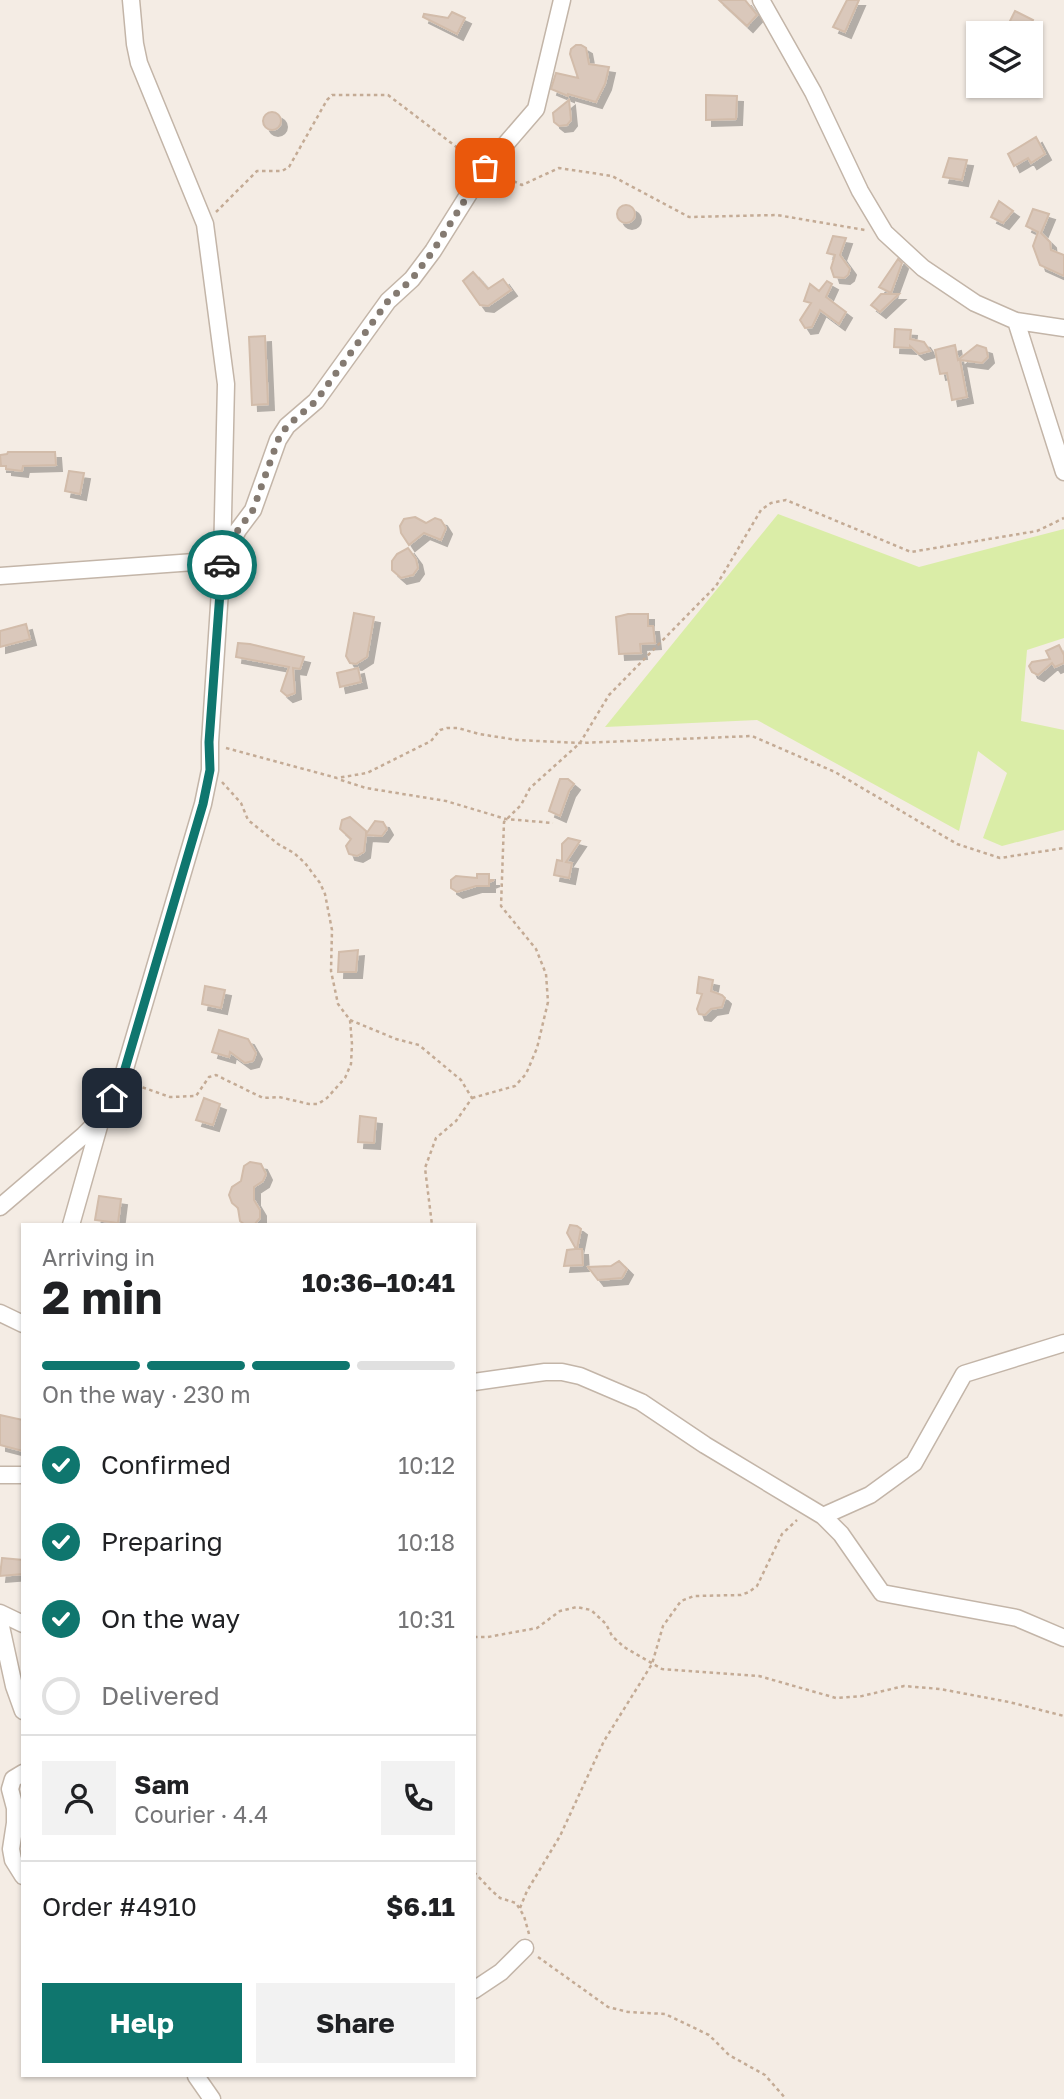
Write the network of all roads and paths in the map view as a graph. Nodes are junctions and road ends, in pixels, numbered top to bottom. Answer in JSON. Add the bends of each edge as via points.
{"nodes":[{"id":1,"x":131,"y":0,"type":"edge"},
{"id":2,"x":562,"y":0,"type":"edge"},
{"id":3,"x":761,"y":0,"type":"edge"},
{"id":4,"x":485,"y":168,"type":"junction"},
{"id":5,"x":205,"y":224,"type":"junction"},
{"id":6,"x":886,"y":233,"type":"junction"},
{"id":7,"x":1016,"y":321,"type":"junction"},
{"id":8,"x":1064,"y":328,"type":"edge"},
{"id":9,"x":1064,"y":472,"type":"edge"},
{"id":10,"x":1064,"y":518,"type":"edge"},
{"id":11,"x":222,"y":560,"type":"junction"},
{"id":12,"x":0,"y":576,"type":"edge"},
{"id":13,"x":209,"y":742,"type":"junction"},
{"id":14,"x":580,"y":743,"type":"junction"},
{"id":15,"x":210,"y":770,"type":"junction"},
{"id":16,"x":337,"y":778,"type":"junction"},
{"id":17,"x":506,"y":819,"type":"junction"},
{"id":18,"x":553,"y":823,"type":"dead end"},
{"id":19,"x":1064,"y":848,"type":"edge"},
{"id":20,"x":350,"y":1020,"type":"junction"},
{"id":21,"x":122,"y":1079,"type":"junction"},
{"id":22,"x":472,"y":1098,"type":"junction"},
{"id":23,"x":102,"y":1117,"type":"junction"},
{"id":24,"x":0,"y":1207,"type":"edge"},
{"id":25,"x":72,"y":1223,"type":"edge"},
{"id":26,"x":432,"y":1223,"type":"edge"},
{"id":27,"x":0,"y":1313,"type":"edge"},
{"id":28,"x":21,"y":1323,"type":"edge"},
{"id":29,"x":1064,"y":1343,"type":"edge"},
{"id":30,"x":476,"y":1382,"type":"edge"},
{"id":31,"x":0,"y":1475,"type":"edge"},
{"id":32,"x":21,"y":1475,"type":"edge"},
{"id":33,"x":823,"y":1516,"type":"junction"},
{"id":34,"x":0,"y":1613,"type":"edge"},
{"id":35,"x":0,"y":1622,"type":"edge"},
{"id":36,"x":21,"y":1623,"type":"edge"},
{"id":37,"x":476,"y":1637,"type":"edge"},
{"id":38,"x":1064,"y":1637,"type":"edge"},
{"id":39,"x":653,"y":1664,"type":"junction"},
{"id":40,"x":21,"y":1705,"type":"edge"},
{"id":41,"x":1064,"y":1716,"type":"edge"},
{"id":42,"x":21,"y":1774,"type":"edge"},
{"id":43,"x":21,"y":1874,"type":"edge"},
{"id":44,"x":476,"y":1874,"type":"edge"},
{"id":45,"x":520,"y":1908,"type":"junction"},
{"id":46,"x":525,"y":1948,"type":"junction"},
{"id":47,"x":476,"y":1989,"type":"edge"},
{"id":48,"x":197,"y":2077,"type":"edge"},
{"id":49,"x":212,"y":2099,"type":"edge"},
{"id":50,"x":786,"y":2099,"type":"edge"}],
"edges":[{"from":1,"to":5,"type":"street","via":[[139,63]]},
{"from":2,"to":4,"type":"street","via":[[536,109]]},
{"from":3,"to":6,"type":"street"},
{"from":4,"to":5,"type":"path","via":[[387,95],[332,95],[289,167],[257,172]]},
{"from":4,"to":6,"type":"path","via":[[522,185],[559,168],[612,176],[689,217],[777,215]]},
{"from":4,"to":11,"type":"street","via":[[412,279],[388,301],[316,401],[287,426],[253,510]]},
{"from":5,"to":11,"type":"street","via":[[226,384]]},
{"from":6,"to":7,"type":"street","via":[[954,289]]},
{"from":7,"to":8,"type":"street"},
{"from":7,"to":9,"type":"street"},
{"from":10,"to":14,"type":"path","via":[[1037,531],[911,552],[786,500],[771,503],[761,510],[716,586],[610,695]]},
{"from":11,"to":12,"type":"street"},
{"from":11,"to":13,"type":"street"},
{"from":13,"to":15,"type":"street"},
{"from":13,"to":16,"type":"path"},
{"from":14,"to":16,"type":"path","via":[[517,740],[447,728],[367,773]]},
{"from":14,"to":17,"type":"path","via":[[530,788]]},
{"from":14,"to":19,"type":"path","via":[[752,736],[835,772],[957,844],[1000,858]]},
{"from":15,"to":20,"type":"path","via":[[242,803],[248,820],[294,853],[320,883],[332,930],[331,971],[338,1004]]},
{"from":15,"to":21,"type":"street"},
{"from":16,"to":17,"type":"path"},
{"from":17,"to":18,"type":"path"},
{"from":17,"to":22,"type":"path","via":[[501,906],[536,949],[546,974],[548,1002],[526,1074],[515,1086]]},
{"from":20,"to":21,"type":"path","via":[[351,1064],[345,1078],[318,1104],[263,1098],[216,1075],[191,1096],[159,1094]]},
{"from":20,"to":22,"type":"path","via":[[419,1045],[461,1080]]},
{"from":21,"to":23,"type":"street"},
{"from":22,"to":26,"type":"path","via":[[436,1138],[425,1168]]},
{"from":23,"to":24,"type":"street"},
{"from":23,"to":25,"type":"street"},
{"from":27,"to":28,"type":"street"},
{"from":29,"to":33,"type":"street","via":[[964,1374],[914,1463],[870,1495]]},
{"from":30,"to":33,"type":"street","via":[[545,1372],[580,1376],[641,1402]]},
{"from":31,"to":32,"type":"street"},
{"from":33,"to":38,"type":"street","via":[[882,1593],[1017,1618]]},
{"from":33,"to":39,"type":"path","via":[[801,1517],[782,1534],[757,1586],[749,1592],[681,1601],[663,1626]]},
{"from":34,"to":36,"type":"street"},
{"from":35,"to":40,"type":"street"},
{"from":37,"to":39,"type":"path","via":[[537,1628],[559,1611],[577,1607],[591,1611],[624,1647]]},
{"from":39,"to":41,"type":"path","via":[[676,1671],[759,1676],[836,1698],[904,1686],[940,1689]]},
{"from":39,"to":45,"type":"path","via":[[604,1741]]},
{"from":42,"to":43,"type":"street","via":[[13,1779],[10,1789],[15,1808],[11,1849]]},
{"from":44,"to":45,"type":"path","via":[[500,1898],[512,1900]]},
{"from":45,"to":46,"type":"path","via":[[528,1926]]},
{"from":46,"to":47,"type":"street"},
{"from":46,"to":50,"type":"path","via":[[608,2007],[665,2014],[709,2035],[729,2055],[765,2075]]},
{"from":48,"to":49,"type":"street"}]}
